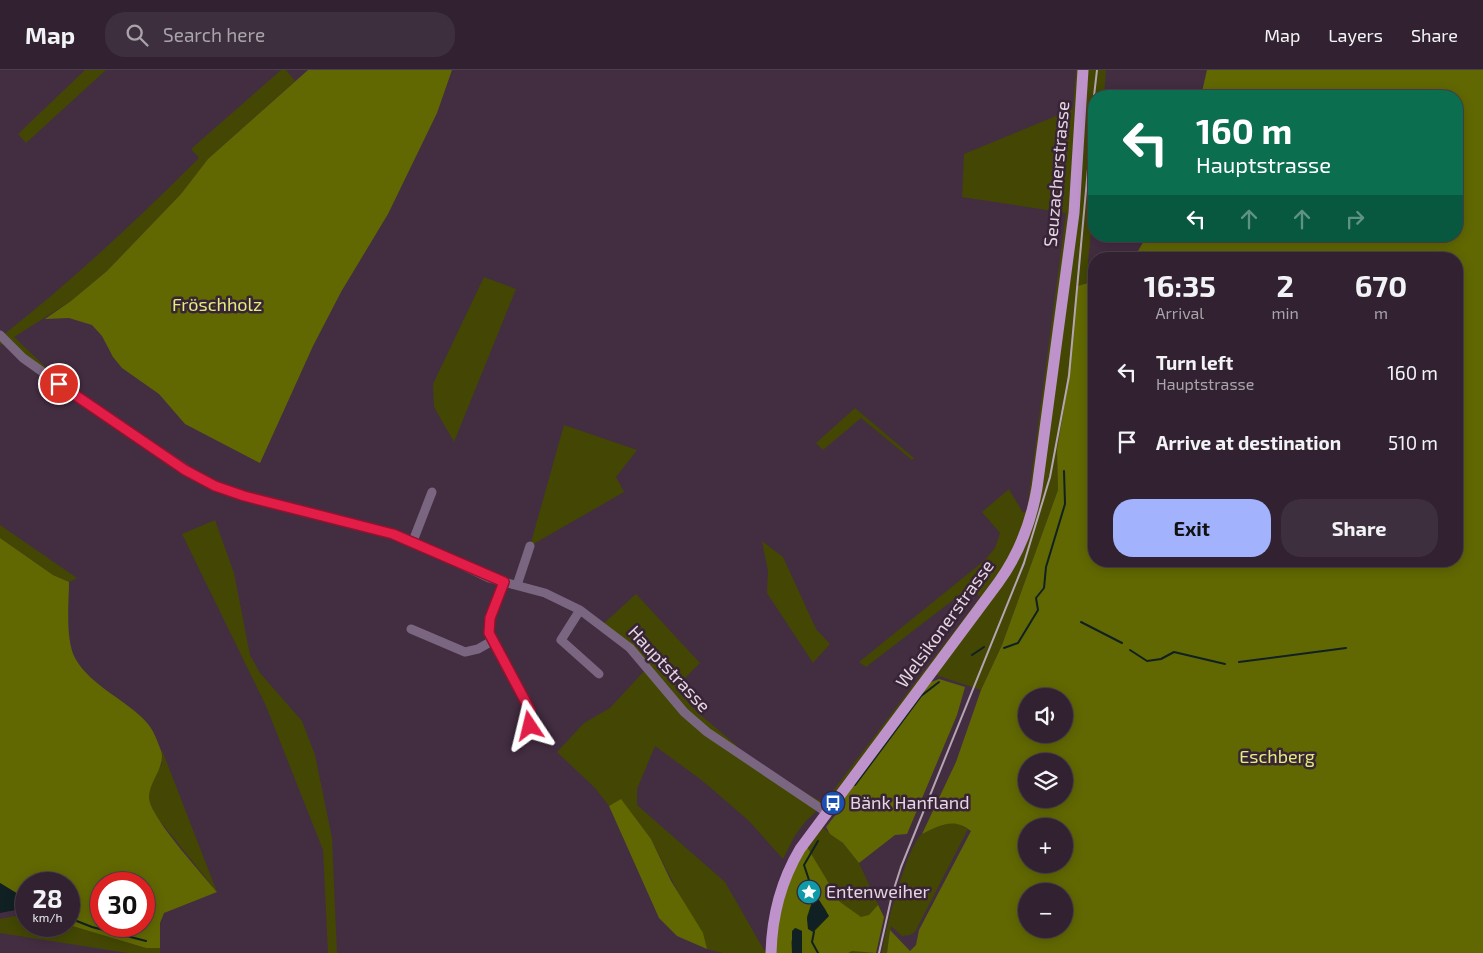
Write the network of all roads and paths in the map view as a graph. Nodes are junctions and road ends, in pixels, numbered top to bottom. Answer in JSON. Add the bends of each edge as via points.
{"nodes":[{"id":1,"x":1083,"y":70,"type":"edge"},
{"id":2,"x":1065,"y":281,"type":"joint"},
{"id":3,"x":0,"y":335,"type":"edge"},
{"id":4,"x":432,"y":492,"type":"dead end"},
{"id":5,"x":413,"y":541,"type":"junction"},
{"id":6,"x":530,"y":546,"type":"dead end"},
{"id":7,"x":504,"y":582,"type":"junction"},
{"id":8,"x":517,"y":585,"type":"junction"},
{"id":9,"x":580,"y":610,"type":"junction"},
{"id":10,"x":411,"y":629,"type":"dead end"},
{"id":11,"x":492,"y":640,"type":"junction"},
{"id":12,"x":599,"y":674,"type":"dead end"},
{"id":13,"x":530,"y":726,"type":"dead end"},
{"id":14,"x":826,"y":812,"type":"junction"},
{"id":15,"x":771,"y":953,"type":"edge"}],
"edges":[{"from":1,"to":2,"type":"main road","name":"Seuzacherstrasse","via":[[1074,213]]},
{"from":2,"to":14,"type":"main road","name":"Welsikonerstrasse","via":[[1037,488],[1032,517],[1022,542],[998,583]]},
{"from":3,"to":5,"type":"street","name":"Hauptstrasse","via":[[23,358],[204,481],[244,496]]},
{"from":4,"to":5,"type":"street"},
{"from":5,"to":7,"type":"street","name":"Hauptstrasse"},
{"from":6,"to":8,"type":"street"},
{"from":7,"to":8,"type":"street","name":"Hauptstrasse"},
{"from":7,"to":11,"type":"street","via":[[488,626]]},
{"from":8,"to":9,"type":"street","name":"Hauptstrasse","via":[[546,593]]},
{"from":9,"to":12,"type":"street","via":[[562,640]]},
{"from":9,"to":14,"type":"street","name":"Hauptstrasse","via":[[630,648],[684,712],[707,732]]},
{"from":10,"to":11,"type":"street","via":[[465,652]]},
{"from":11,"to":13,"type":"street","via":[[530,710]]},
{"from":14,"to":15,"type":"main road","name":"Welsikonerstrasse","via":[[789,870],[774,919]]}]}
